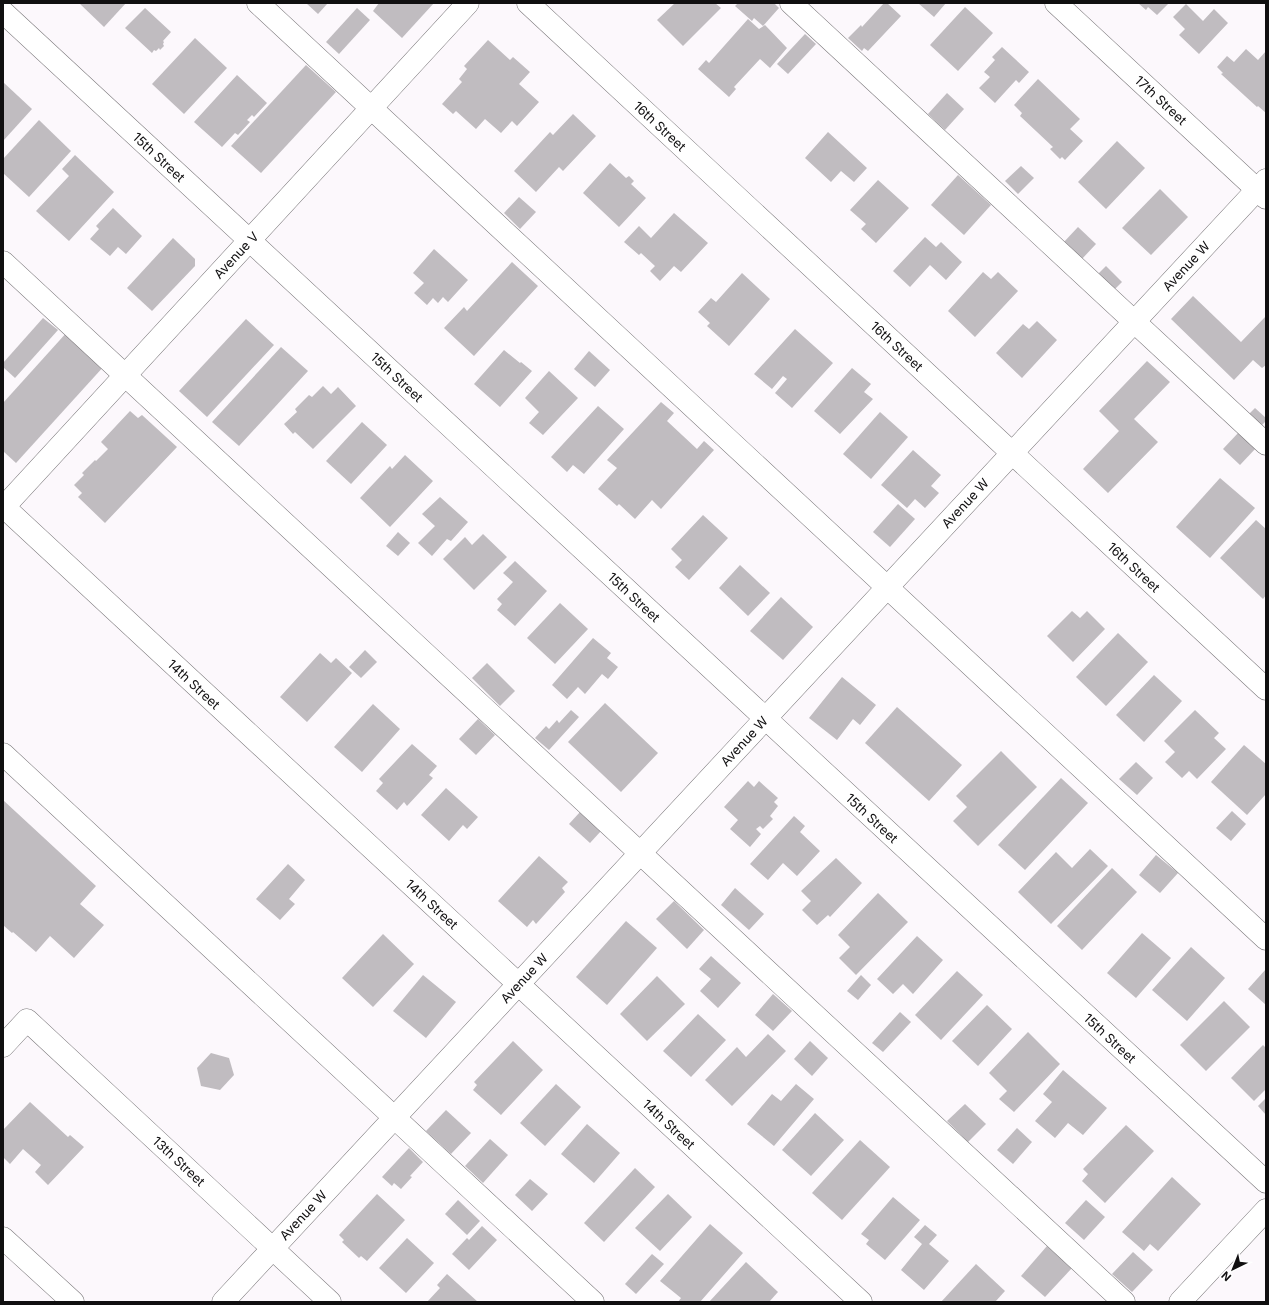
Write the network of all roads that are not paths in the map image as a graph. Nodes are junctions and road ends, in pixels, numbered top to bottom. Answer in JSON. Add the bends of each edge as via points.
{"nodes":[{"id":1,"x":258,"y":3,"type":"edge"},
{"id":2,"x":468,"y":3,"type":"edge"},
{"id":3,"x":528,"y":3,"type":"edge"},
{"id":4,"x":791,"y":3,"type":"edge"},
{"id":5,"x":1056,"y":3,"type":"edge"},
{"id":6,"x":3,"y":12,"type":"edge"},
{"id":7,"x":371,"y":108,"type":"junction"},
{"id":8,"x":1263,"y":189,"type":"edge"},
{"id":9,"x":249,"y":241,"type":"junction"},
{"id":10,"x":3,"y":262,"type":"edge"},
{"id":11,"x":1134,"y":321,"type":"junction"},
{"id":12,"x":125,"y":376,"type":"junction"},
{"id":13,"x":1266,"y":444,"type":"edge"},
{"id":14,"x":1012,"y":453,"type":"junction"},
{"id":15,"x":3,"y":507,"type":"edge"},
{"id":16,"x":887,"y":587,"type":"junction"},
{"id":17,"x":1266,"y":689,"type":"edge"},
{"id":18,"x":765,"y":718,"type":"junction"},
{"id":19,"x":3,"y":754,"type":"edge"},
{"id":20,"x":640,"y":852,"type":"junction"},
{"id":21,"x":1266,"y":939,"type":"edge"},
{"id":22,"x":518,"y":984,"type":"junction"},
{"id":23,"x":3,"y":1046,"type":"edge"},
{"id":24,"x":394,"y":1117,"type":"junction"},
{"id":25,"x":1266,"y":1182,"type":"edge"},
{"id":26,"x":1266,"y":1210,"type":"edge"},
{"id":27,"x":3,"y":1238,"type":"edge"},
{"id":28,"x":272,"y":1248,"type":"junction"},
{"id":29,"x":73,"y":1302,"type":"edge"},
{"id":30,"x":223,"y":1302,"type":"edge"},
{"id":31,"x":330,"y":1302,"type":"edge"},
{"id":32,"x":593,"y":1302,"type":"edge"},
{"id":33,"x":861,"y":1302,"type":"edge"},
{"id":34,"x":1124,"y":1302,"type":"edge"},
{"id":35,"x":1180,"y":1302,"type":"edge"}],
"edges":[{"from":1,"to":7,"type":"street"},
{"from":2,"to":7,"type":"street","name":"Avenue V"},
{"from":3,"to":14,"type":"street","name":"16th Street"},
{"from":4,"to":11,"type":"street"},
{"from":5,"to":8,"type":"street","name":"17th Street"},
{"from":6,"to":9,"type":"street","name":"15th Street"},
{"from":7,"to":9,"type":"street","name":"Avenue V"},
{"from":7,"to":16,"type":"street"},
{"from":8,"to":11,"type":"street","name":"Avenue W"},
{"from":9,"to":12,"type":"street","name":"Avenue V"},
{"from":9,"to":18,"type":"street","name":"15th Street"},
{"from":10,"to":12,"type":"street"},
{"from":11,"to":13,"type":"street"},
{"from":11,"to":14,"type":"street","name":"Avenue W"},
{"from":12,"to":15,"type":"street","name":"Avenue V"},
{"from":12,"to":20,"type":"street"},
{"from":14,"to":16,"type":"street","name":"Avenue W"},
{"from":14,"to":17,"type":"street","name":"16th Street"},
{"from":15,"to":22,"type":"street","name":"14th Street"},
{"from":16,"to":18,"type":"street","name":"Avenue W"},
{"from":16,"to":21,"type":"street"},
{"from":18,"to":20,"type":"street","name":"Avenue W"},
{"from":18,"to":25,"type":"street","name":"15th Street"},
{"from":19,"to":24,"type":"street"},
{"from":20,"to":22,"type":"street","name":"Avenue W"},
{"from":20,"to":34,"type":"street"},
{"from":22,"to":24,"type":"street","name":"Avenue W"},
{"from":22,"to":33,"type":"street","name":"14th Street"},
{"from":23,"to":28,"type":"street","name":"13th Street","via":[[27,1020]]},
{"from":24,"to":28,"type":"street","name":"Avenue W"},
{"from":24,"to":32,"type":"street"},
{"from":26,"to":35,"type":"street"},
{"from":27,"to":29,"type":"street"},
{"from":28,"to":30,"type":"street","name":"Avenue W"},
{"from":28,"to":31,"type":"street","name":"13th Street"}]}
